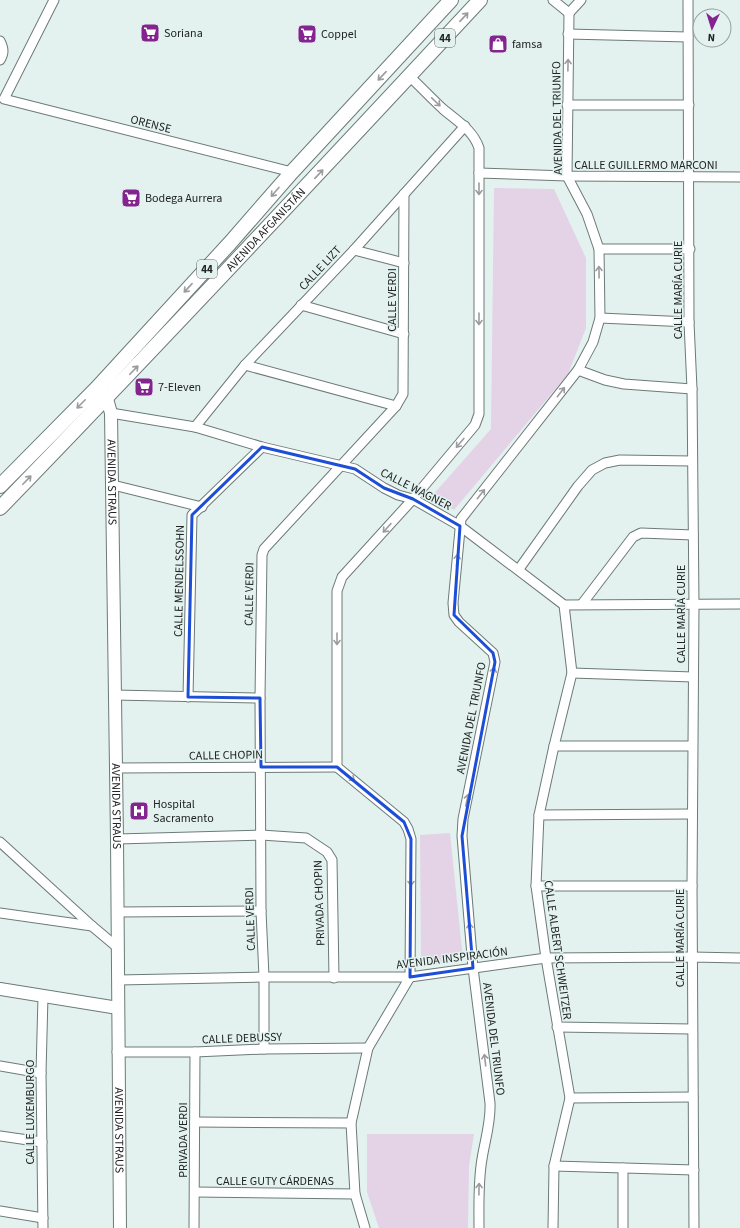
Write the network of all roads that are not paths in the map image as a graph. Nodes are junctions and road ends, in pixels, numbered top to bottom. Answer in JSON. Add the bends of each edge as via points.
{"nodes":[{"id":1,"x":54,"y":0,"type":"edge"},
{"id":2,"x":452,"y":0,"type":"edge"},
{"id":3,"x":480,"y":0,"type":"edge"},
{"id":4,"x":553,"y":0,"type":"edge"},
{"id":5,"x":581,"y":0,"type":"edge"},
{"id":6,"x":688,"y":0,"type":"edge"},
{"id":7,"x":568,"y":13,"type":"junction"},
{"id":8,"x":435,"y":18,"type":"junction"},
{"id":9,"x":568,"y":34,"type":"junction"},
{"id":10,"x":688,"y":37,"type":"junction"},
{"id":11,"x":0,"y":41,"type":"edge"},
{"id":12,"x":0,"y":60,"type":"edge"},
{"id":13,"x":409,"y":76,"type":"junction"},
{"id":14,"x":567,"y":105,"type":"junction"},
{"id":15,"x":689,"y":105,"type":"junction"},
{"id":16,"x":465,"y":126,"type":"junction"},
{"id":17,"x":292,"y":172,"type":"junction"},
{"id":18,"x":479,"y":173,"type":"junction"},
{"id":19,"x":567,"y":176,"type":"junction"},
{"id":20,"x":740,"y":177,"type":"edge"},
{"id":21,"x":689,"y":178,"type":"junction"},
{"id":22,"x":404,"y":194,"type":"junction"},
{"id":23,"x":598,"y":249,"type":"junction"},
{"id":24,"x":690,"y":249,"type":"junction"},
{"id":25,"x":354,"y":250,"type":"junction"},
{"id":26,"x":404,"y":263,"type":"junction"},
{"id":27,"x":301,"y":306,"type":"junction"},
{"id":28,"x":600,"y":318,"type":"junction"},
{"id":29,"x":690,"y":322,"type":"junction"},
{"id":30,"x":404,"y":334,"type":"junction"},
{"id":31,"x":245,"y":365,"type":"junction"},
{"id":32,"x":578,"y":370,"type":"junction"},
{"id":33,"x":692,"y":389,"type":"junction"},
{"id":34,"x":102,"y":393,"type":"junction"},
{"id":35,"x":396,"y":406,"type":"junction"},
{"id":36,"x":111,"y":413,"type":"junction"},
{"id":37,"x":195,"y":427,"type":"junction"},
{"id":38,"x":262,"y":447,"type":"junction"},
{"id":39,"x":692,"y":461,"type":"junction"},
{"id":40,"x":341,"y":466,"type":"junction"},
{"id":41,"x":113,"y":485,"type":"junction"},
{"id":42,"x":0,"y":486,"type":"edge"},
{"id":43,"x":413,"y":499,"type":"junction"},
{"id":44,"x":202,"y":506,"type":"junction"},
{"id":45,"x":0,"y":508,"type":"edge"},
{"id":46,"x":460,"y":526,"type":"junction"},
{"id":47,"x":693,"y":535,"type":"junction"},
{"id":48,"x":519,"y":569,"type":"junction"},
{"id":49,"x":582,"y":604,"type":"junction"},
{"id":50,"x":740,"y":604,"type":"edge"},
{"id":51,"x":564,"y":605,"type":"junction"},
{"id":52,"x":694,"y":605,"type":"junction"},
{"id":53,"x":572,"y":674,"type":"junction"},
{"id":54,"x":693,"y":677,"type":"junction"},
{"id":55,"x":114,"y":695,"type":"junction"},
{"id":56,"x":188,"y":697,"type":"junction"},
{"id":57,"x":260,"y":698,"type":"junction"},
{"id":58,"x":554,"y":746,"type":"junction"},
{"id":59,"x":692,"y":746,"type":"junction"},
{"id":60,"x":261,"y":766,"type":"junction"},
{"id":61,"x":337,"y":767,"type":"junction"},
{"id":62,"x":116,"y":768,"type":"junction"},
{"id":63,"x":692,"y":814,"type":"junction"},
{"id":64,"x":539,"y":815,"type":"junction"},
{"id":65,"x":261,"y":835,"type":"junction"},
{"id":66,"x":117,"y":839,"type":"junction"},
{"id":67,"x":0,"y":842,"type":"edge"},
{"id":68,"x":536,"y":886,"type":"junction"},
{"id":69,"x":692,"y":886,"type":"junction"},
{"id":70,"x":261,"y":911,"type":"junction"},
{"id":71,"x":117,"y":912,"type":"junction"},
{"id":72,"x":0,"y":913,"type":"edge"},
{"id":73,"x":92,"y":926,"type":"junction"},
{"id":74,"x":117,"y":947,"type":"junction"},
{"id":75,"x":692,"y":957,"type":"junction"},
{"id":76,"x":546,"y":958,"type":"junction"},
{"id":77,"x":740,"y":958,"type":"edge"},
{"id":78,"x":473,"y":968,"type":"junction"},
{"id":79,"x":264,"y":977,"type":"junction"},
{"id":80,"x":410,"y":977,"type":"junction"},
{"id":81,"x":334,"y":978,"type":"junction"},
{"id":82,"x":118,"y":980,"type":"junction"},
{"id":83,"x":0,"y":989,"type":"edge"},
{"id":84,"x":43,"y":996,"type":"junction"},
{"id":85,"x":118,"y":1008,"type":"junction"},
{"id":86,"x":557,"y":1027,"type":"junction"},
{"id":87,"x":692,"y":1029,"type":"junction"},
{"id":88,"x":368,"y":1048,"type":"junction"},
{"id":89,"x":264,"y":1049,"type":"junction"},
{"id":90,"x":117,"y":1052,"type":"junction"},
{"id":91,"x":195,"y":1052,"type":"junction"},
{"id":92,"x":0,"y":1066,"type":"edge"},
{"id":93,"x":41,"y":1072,"type":"junction"},
{"id":94,"x":693,"y":1097,"type":"junction"},
{"id":95,"x":570,"y":1098,"type":"junction"},
{"id":96,"x":196,"y":1122,"type":"junction"},
{"id":97,"x":351,"y":1124,"type":"junction"},
{"id":98,"x":0,"y":1136,"type":"edge"},
{"id":99,"x":42,"y":1142,"type":"junction"},
{"id":100,"x":554,"y":1166,"type":"junction"},
{"id":101,"x":623,"y":1168,"type":"junction"},
{"id":102,"x":694,"y":1170,"type":"junction"},
{"id":103,"x":194,"y":1192,"type":"junction"},
{"id":104,"x":355,"y":1194,"type":"junction"},
{"id":105,"x":0,"y":1211,"type":"edge"},
{"id":106,"x":43,"y":1223,"type":"edge"},
{"id":107,"x":120,"y":1228,"type":"edge"},
{"id":108,"x":194,"y":1228,"type":"edge"},
{"id":109,"x":365,"y":1228,"type":"edge"},
{"id":110,"x":479,"y":1228,"type":"edge"},
{"id":111,"x":553,"y":1228,"type":"edge"},
{"id":112,"x":622,"y":1228,"type":"edge"},
{"id":113,"x":694,"y":1228,"type":"edge"}],
"edges":[{"from":1,"to":17,"type":"street","name":"ORENSE","via":[[4,99]]},
{"from":2,"to":8,"type":"main road","name":"AVENIDA AFGANISTÁN","number":"44"},
{"from":13,"to":3,"type":"main road","name":"AVENIDA AFGANISTÁN","number":"44","one_way":true},
{"from":4,"to":7,"type":"street"},
{"from":5,"to":7,"type":"street"},
{"from":6,"to":10,"type":"street","name":"CALLE MARÍA CURIE"},
{"from":7,"to":9,"type":"street","name":"AVENIDA DEL TRIUNFO"},
{"from":8,"to":13,"type":"main road","via":[[433,28],[409,57]]},
{"from":8,"to":17,"type":"main road","name":"AVENIDA AFGANISTÁN","number":"44","one_way":true},
{"from":9,"to":10,"type":"street"},
{"from":14,"to":9,"type":"street","name":"AVENIDA DEL TRIUNFO","one_way":true},
{"from":10,"to":15,"type":"street","name":"CALLE MARÍA CURIE"},
{"from":11,"to":12,"type":"street","via":[[4,51]]},
{"from":13,"to":16,"type":"street","one_way":true,"via":[[444,110]]},
{"from":34,"to":13,"type":"main road","name":"AVENIDA AFGANISTÁN","number":"44","one_way":true,"via":[[245,254]]},
{"from":14,"to":15,"type":"street"},
{"from":14,"to":19,"type":"street","name":"AVENIDA DEL TRIUNFO"},
{"from":15,"to":21,"type":"street","name":"CALLE MARÍA CURIE"},
{"from":16,"to":18,"type":"street","via":[[477,141]]},
{"from":16,"to":22,"type":"street","name":"CALLE LIZT"},
{"from":17,"to":34,"type":"main road","name":"AVENIDA AFGANISTÁN","number":"44","one_way":true},
{"from":18,"to":19,"type":"street","name":"CALLE GUILLERMO MARCONI"},
{"from":18,"to":43,"type":"street","one_way":true,"via":[[479,414],[475,425]]},
{"from":19,"to":21,"type":"street","name":"CALLE GUILLERMO MARCONI"},
{"from":19,"to":23,"type":"street","name":"AVENIDA DEL TRIUNFO","via":[[587,214]]},
{"from":20,"to":21,"type":"street","name":"CALLE GUILLERMO MARCONI"},
{"from":21,"to":24,"type":"street","name":"CALLE MARÍA CURIE"},
{"from":22,"to":25,"type":"street","name":"CALLE LIZT"},
{"from":22,"to":26,"type":"street","name":"CALLE VERDI"},
{"from":23,"to":24,"type":"street"},
{"from":28,"to":23,"type":"street","name":"AVENIDA DEL TRIUNFO","one_way":true},
{"from":24,"to":29,"type":"street","name":"CALLE MARÍA CURIE"},
{"from":25,"to":26,"type":"street"},
{"from":25,"to":27,"type":"street","name":"CALLE LIZT"},
{"from":26,"to":30,"type":"street","name":"CALLE VERDI"},
{"from":27,"to":30,"type":"street"},
{"from":27,"to":31,"type":"street","name":"CALLE LIZT"},
{"from":28,"to":29,"type":"street"},
{"from":28,"to":32,"type":"street","name":"AVENIDA DEL TRIUNFO","via":[[593,342]]},
{"from":29,"to":33,"type":"street","name":"CALLE MARÍA CURIE"},
{"from":30,"to":35,"type":"street","name":"CALLE VERDI","via":[[403,394]]},
{"from":31,"to":35,"type":"street"},
{"from":31,"to":37,"type":"street","name":"CALLE LIZT"},
{"from":32,"to":33,"type":"street","via":[[624,384]]},
{"from":46,"to":32,"type":"street","name":"AVENIDA DEL TRIUNFO","one_way":true,"via":[[461,519]]},
{"from":33,"to":39,"type":"street","name":"CALLE MARÍA CURIE"},
{"from":34,"to":36,"type":"street","name":"AVENIDA STRAUS"},
{"from":34,"to":42,"type":"main road","name":"AVENIDA AFGANISTÁN","number":"44","one_way":true},
{"from":45,"to":34,"type":"main road","name":"AVENIDA AFGANISTÁN","number":"44","one_way":true},
{"from":35,"to":40,"type":"street","name":"CALLE VERDI"},
{"from":36,"to":37,"type":"street","name":"CALLE WAGNER"},
{"from":36,"to":41,"type":"street","name":"AVENIDA STRAUS"},
{"from":37,"to":38,"type":"street","name":"CALLE WAGNER"},
{"from":38,"to":40,"type":"street","name":"CALLE WAGNER"},
{"from":38,"to":44,"type":"street","name":"CALLE MENDELSSOHN"},
{"from":39,"to":47,"type":"street","name":"CALLE MARÍA CURIE"},
{"from":39,"to":48,"type":"street","via":[[620,460],[605,462],[592,470]]},
{"from":40,"to":43,"type":"street","name":"CALLE WAGNER","via":[[355,469],[384,488]]},
{"from":40,"to":57,"type":"street","name":"CALLE VERDI","via":[[264,549]]},
{"from":41,"to":44,"type":"street"},
{"from":41,"to":55,"type":"street","name":"AVENIDA STRAUS"},
{"from":43,"to":46,"type":"street","name":"CALLE WAGNER"},
{"from":43,"to":61,"type":"street","one_way":true,"via":[[339,583]]},
{"from":44,"to":56,"type":"street","name":"CALLE MENDELSSOHN","via":[[192,515]]},
{"from":46,"to":48,"type":"street","name":"CALLE WAGNER"},
{"from":78,"to":46,"type":"street","name":"AVENIDA DEL TRIUNFO","one_way":true,"via":[[462,836],[463,819],[495,662],[493,654],[454,615]]},
{"from":47,"to":49,"type":"street","via":[[641,533],[633,537]]},
{"from":47,"to":52,"type":"street","name":"CALLE MARÍA CURIE"},
{"from":48,"to":51,"type":"street","name":"CALLE WAGNER"},
{"from":49,"to":51,"type":"street"},
{"from":49,"to":52,"type":"street"},
{"from":50,"to":52,"type":"street"},
{"from":51,"to":53,"type":"street","name":"CALLE ALBERT SCHWEITZER"},
{"from":52,"to":54,"type":"street","name":"CALLE MARÍA CURIE"},
{"from":53,"to":54,"type":"street"},
{"from":53,"to":58,"type":"street","name":"CALLE ALBERT SCHWEITZER"},
{"from":54,"to":59,"type":"street","name":"CALLE MARÍA CURIE"},
{"from":55,"to":56,"type":"street"},
{"from":55,"to":62,"type":"street","name":"AVENIDA STRAUS"},
{"from":56,"to":57,"type":"street"},
{"from":57,"to":60,"type":"street","name":"CALLE VERDI"},
{"from":58,"to":59,"type":"street"},
{"from":58,"to":64,"type":"street","name":"CALLE ALBERT SCHWEITZER"},
{"from":59,"to":63,"type":"street","name":"CALLE MARÍA CURIE"},
{"from":60,"to":61,"type":"street","name":"CALLE CHOPIN"},
{"from":60,"to":62,"type":"street","name":"CALLE CHOPIN"},
{"from":60,"to":65,"type":"street","name":"CALLE VERDI"},
{"from":61,"to":80,"type":"street","one_way":true,"via":[[404,822],[408,829],[411,838]]},
{"from":62,"to":66,"type":"street","name":"AVENIDA STRAUS"},
{"from":63,"to":64,"type":"street"},
{"from":63,"to":69,"type":"street","name":"CALLE MARÍA CURIE"},
{"from":64,"to":68,"type":"street","name":"CALLE ALBERT SCHWEITZER"},
{"from":65,"to":66,"type":"street","name":"PRIVADA CHOPIN"},
{"from":65,"to":70,"type":"street","name":"CALLE VERDI"},
{"from":65,"to":81,"type":"street","name":"PRIVADA CHOPIN","via":[[306,838],[330,855]]},
{"from":66,"to":71,"type":"street","name":"AVENIDA STRAUS"},
{"from":67,"to":73,"type":"street"},
{"from":68,"to":69,"type":"street"},
{"from":68,"to":76,"type":"street","name":"CALLE ALBERT SCHWEITZER"},
{"from":69,"to":75,"type":"street","name":"CALLE MARÍA CURIE"},
{"from":70,"to":71,"type":"street"},
{"from":70,"to":79,"type":"street","name":"CALLE VERDI"},
{"from":71,"to":74,"type":"street","name":"AVENIDA STRAUS"},
{"from":72,"to":73,"type":"street"},
{"from":73,"to":74,"type":"street"},
{"from":74,"to":82,"type":"street","name":"AVENIDA STRAUS"},
{"from":75,"to":76,"type":"street","name":"AVENIDA INSPIRACIÓN"},
{"from":75,"to":77,"type":"street","name":"AVENIDA INSPIRACIÓN"},
{"from":75,"to":87,"type":"street","name":"CALLE MARÍA CURIE"},
{"from":76,"to":78,"type":"street","name":"AVENIDA INSPIRACIÓN"},
{"from":76,"to":86,"type":"street","name":"CALLE ALBERT SCHWEITZER"},
{"from":78,"to":80,"type":"street","name":"AVENIDA INSPIRACIÓN"},
{"from":110,"to":78,"type":"street","name":"AVENIDA DEL TRIUNFO","one_way":true,"via":[[479,1184],[491,1115]]},
{"from":79,"to":81,"type":"street","name":"AVENIDA INSPIRACIÓN"},
{"from":79,"to":82,"type":"street","name":"AVENIDA INSPIRACIÓN"},
{"from":79,"to":89,"type":"street","name":"CALLE VERDI"},
{"from":80,"to":81,"type":"street","name":"AVENIDA INSPIRACIÓN"},
{"from":80,"to":88,"type":"street"},
{"from":82,"to":85,"type":"street","name":"AVENIDA STRAUS"},
{"from":83,"to":84,"type":"street"},
{"from":84,"to":85,"type":"street"},
{"from":84,"to":93,"type":"street","name":"CALLE LUXEMBURGO"},
{"from":85,"to":90,"type":"street","name":"AVENIDA STRAUS"},
{"from":86,"to":87,"type":"street"},
{"from":86,"to":95,"type":"street","name":"CALLE ALBERT SCHWEITZER"},
{"from":87,"to":94,"type":"street","name":"CALLE MARÍA CURIE"},
{"from":88,"to":89,"type":"street","name":"CALLE DEBUSSY"},
{"from":88,"to":97,"type":"street"},
{"from":89,"to":91,"type":"street","name":"CALLE DEBUSSY"},
{"from":90,"to":91,"type":"street","name":"CALLE DEBUSSY"},
{"from":90,"to":107,"type":"street","name":"AVENIDA STRAUS"},
{"from":91,"to":96,"type":"street","name":"PRIVADA VERDI"},
{"from":92,"to":93,"type":"street"},
{"from":93,"to":99,"type":"street","name":"CALLE LUXEMBURGO"},
{"from":94,"to":95,"type":"street"},
{"from":94,"to":102,"type":"street","name":"CALLE MARÍA CURIE"},
{"from":95,"to":100,"type":"street","name":"CALLE ALBERT SCHWEITZER"},
{"from":96,"to":97,"type":"street"},
{"from":96,"to":103,"type":"street","name":"PRIVADA VERDI"},
{"from":97,"to":104,"type":"street"},
{"from":98,"to":99,"type":"street"},
{"from":99,"to":106,"type":"street","name":"CALLE LUXEMBURGO"},
{"from":100,"to":101,"type":"street"},
{"from":100,"to":111,"type":"street","name":"CALLE ALBERT SCHWEITZER"},
{"from":101,"to":102,"type":"street"},
{"from":101,"to":112,"type":"street"},
{"from":102,"to":113,"type":"street","name":"CALLE MARÍA CURIE"},
{"from":103,"to":104,"type":"street","name":"CALLE GUTY CÁRDENAS"},
{"from":103,"to":108,"type":"street","name":"PRIVADA VERDI"},
{"from":104,"to":109,"type":"street"},
{"from":105,"to":106,"type":"street"}]}
